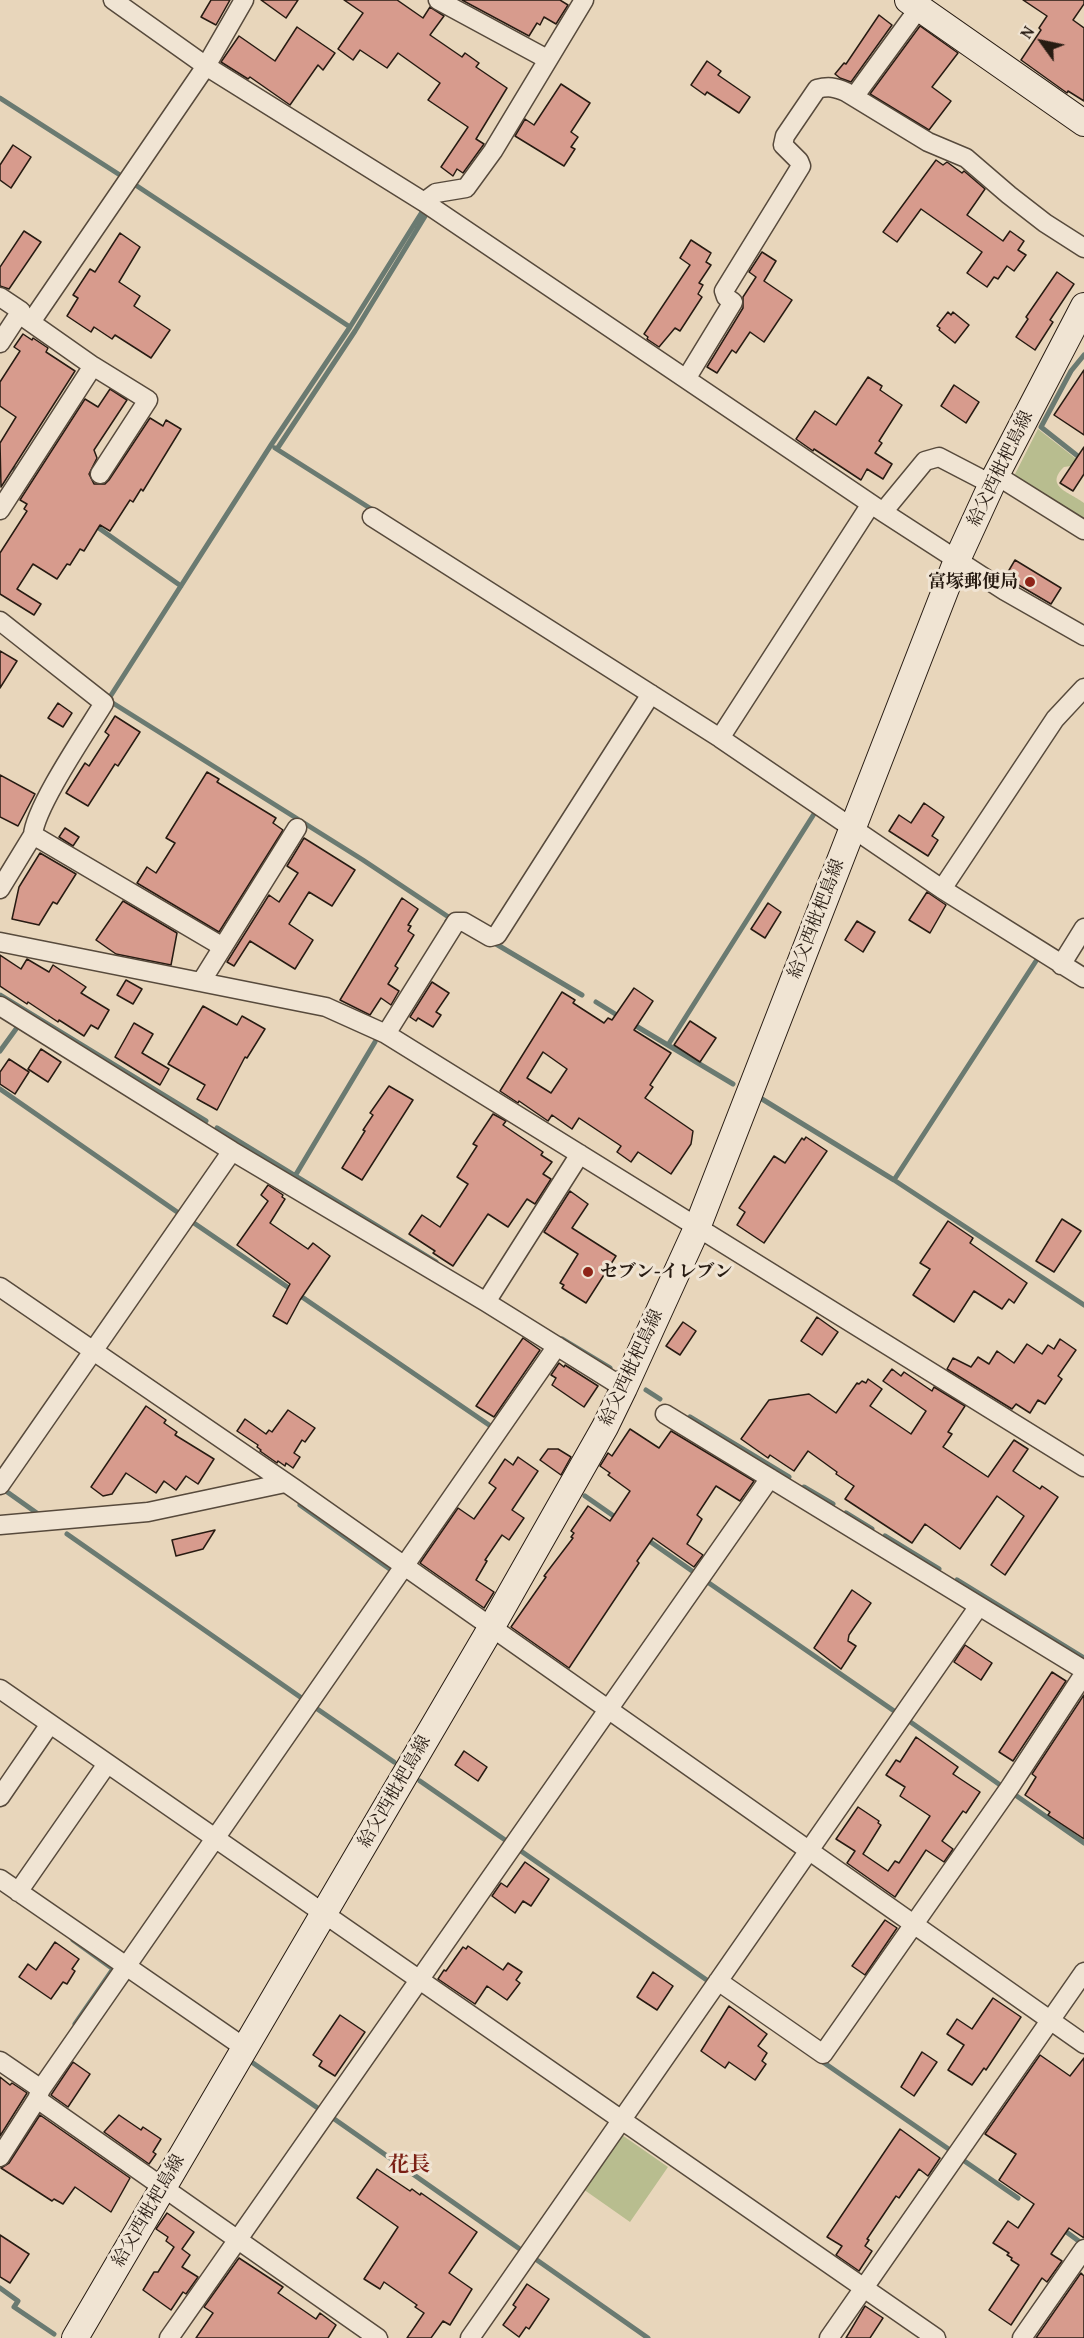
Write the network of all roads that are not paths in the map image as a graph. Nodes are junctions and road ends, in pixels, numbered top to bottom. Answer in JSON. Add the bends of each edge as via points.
{"nodes":[{"id":1,"x":113,"y":0,"type":"edge"},
{"id":2,"x":244,"y":0,"type":"edge"},
{"id":3,"x":438,"y":0,"type":"edge"},
{"id":4,"x":584,"y":0,"type":"edge"},
{"id":5,"x":922,"y":5,"type":"edge"},
{"id":6,"x":547,"y":59,"type":"junction"},
{"id":7,"x":206,"y":66,"type":"junction"},
{"id":8,"x":854,"y":97,"type":"junction"},
{"id":9,"x":1084,"y":123,"type":"edge"},
{"id":10,"x":424,"y":202,"type":"junction"},
{"id":11,"x":1084,"y":248,"type":"edge"},
{"id":12,"x":0,"y":297,"type":"edge"},
{"id":13,"x":1084,"y":306,"type":"edge"},
{"id":14,"x":25,"y":318,"type":"junction"},
{"id":15,"x":0,"y":343,"type":"edge"},
{"id":16,"x":93,"y":366,"type":"junction"},
{"id":17,"x":686,"y":379,"type":"junction"},
{"id":18,"x":100,"y":474,"type":"dead end"},
{"id":19,"x":994,"y":479,"type":"junction"},
{"id":20,"x":877,"y":508,"type":"junction"},
{"id":21,"x":0,"y":510,"type":"edge"},
{"id":22,"x":372,"y":517,"type":"dead end"},
{"id":23,"x":1084,"y":530,"type":"edge"},
{"id":24,"x":957,"y":560,"type":"junction"},
{"id":25,"x":0,"y":621,"type":"edge"},
{"id":26,"x":1084,"y":636,"type":"edge"},
{"id":27,"x":1084,"y":688,"type":"edge"},
{"id":28,"x":651,"y":694,"type":"junction"},
{"id":29,"x":720,"y":738,"type":"junction"},
{"id":30,"x":297,"y":828,"type":"dead end"},
{"id":31,"x":852,"y":829,"type":"junction"},
{"id":32,"x":33,"y":835,"type":"junction"},
{"id":33,"x":0,"y":889,"type":"edge"},
{"id":34,"x":942,"y":889,"type":"junction"},
{"id":35,"x":1084,"y":928,"type":"edge"},
{"id":36,"x":0,"y":942,"type":"edge"},
{"id":37,"x":223,"y":947,"type":"junction"},
{"id":38,"x":1061,"y":965,"type":"junction"},
{"id":39,"x":1084,"y":978,"type":"edge"},
{"id":40,"x":201,"y":982,"type":"junction"},
{"id":41,"x":0,"y":1006,"type":"edge"},
{"id":42,"x":386,"y":1034,"type":"junction"},
{"id":43,"x":232,"y":1151,"type":"junction"},
{"id":44,"x":579,"y":1154,"type":"junction"},
{"id":45,"x":697,"y":1228,"type":"junction"},
{"id":46,"x":0,"y":1287,"type":"edge"},
{"id":47,"x":486,"y":1302,"type":"junction"},
{"id":48,"x":557,"y":1346,"type":"junction"},
{"id":49,"x":93,"y":1352,"type":"junction"},
{"id":50,"x":624,"y":1388,"type":"junction"},
{"id":51,"x":665,"y":1414,"type":"dead end"},
{"id":52,"x":1084,"y":1467,"type":"edge"},
{"id":53,"x":770,"y":1478,"type":"junction"},
{"id":54,"x":285,"y":1483,"type":"junction"},
{"id":55,"x":0,"y":1485,"type":"edge"},
{"id":56,"x":0,"y":1524,"type":"edge"},
{"id":57,"x":404,"y":1566,"type":"junction"},
{"id":58,"x":979,"y":1606,"type":"junction"},
{"id":59,"x":491,"y":1628,"type":"junction"},
{"id":60,"x":1084,"y":1672,"type":"edge"},
{"id":61,"x":0,"y":1689,"type":"edge"},
{"id":62,"x":608,"y":1710,"type":"junction"},
{"id":63,"x":50,"y":1724,"type":"junction"},
{"id":64,"x":108,"y":1764,"type":"junction"},
{"id":65,"x":0,"y":1797,"type":"edge"},
{"id":66,"x":214,"y":1838,"type":"junction"},
{"id":67,"x":809,"y":1851,"type":"junction"},
{"id":68,"x":0,"y":1880,"type":"edge"},
{"id":69,"x":18,"y":1892,"type":"junction"},
{"id":70,"x":324,"y":1914,"type":"junction"},
{"id":71,"x":913,"y":1924,"type":"junction"},
{"id":72,"x":126,"y":1966,"type":"junction"},
{"id":73,"x":1084,"y":1972,"type":"edge"},
{"id":74,"x":419,"y":1980,"type":"junction"},
{"id":75,"x":718,"y":1981,"type":"junction"},
{"id":76,"x":1050,"y":2020,"type":"junction"},
{"id":77,"x":1084,"y":2044,"type":"edge"},
{"id":78,"x":245,"y":2048,"type":"junction"},
{"id":79,"x":0,"y":2061,"type":"edge"},
{"id":80,"x":39,"y":2094,"type":"junction"},
{"id":81,"x":621,"y":2120,"type":"junction"},
{"id":82,"x":0,"y":2157,"type":"edge"},
{"id":83,"x":163,"y":2188,"type":"junction"},
{"id":84,"x":237,"y":2240,"type":"junction"},
{"id":85,"x":1084,"y":2248,"type":"edge"},
{"id":86,"x":864,"y":2288,"type":"junction"},
{"id":87,"x":75,"y":2338,"type":"edge"},
{"id":88,"x":169,"y":2338,"type":"edge"},
{"id":89,"x":378,"y":2338,"type":"edge"},
{"id":90,"x":470,"y":2338,"type":"edge"},
{"id":91,"x":829,"y":2338,"type":"edge"},
{"id":92,"x":936,"y":2338,"type":"edge"},
{"id":93,"x":1022,"y":2338,"type":"edge"}],
"edges":[{"from":1,"to":7,"type":"street"},
{"from":2,"to":7,"type":"street"},
{"from":3,"to":6,"type":"street"},
{"from":4,"to":6,"type":"street"},
{"from":5,"to":8,"type":"street"},
{"from":5,"to":9,"type":"main road"},
{"from":6,"to":10,"type":"street","via":[[493,151],[466,188],[436,193]]},
{"from":7,"to":10,"type":"street"},
{"from":7,"to":14,"type":"street"},
{"from":8,"to":11,"type":"street","via":[[928,142],[966,158],[1027,209]]},
{"from":8,"to":17,"type":"street","via":[[836,88],[817,89],[785,136],[783,145],[801,166],[724,291],[733,303]]},
{"from":10,"to":17,"type":"street"},
{"from":12,"to":14,"type":"street"},
{"from":13,"to":19,"type":"main road","name":"給父西枇杷島線"},
{"from":14,"to":15,"type":"street"},
{"from":14,"to":16,"type":"street"},
{"from":16,"to":18,"type":"street","via":[[148,400]]},
{"from":16,"to":21,"type":"street"},
{"from":17,"to":20,"type":"street"},
{"from":19,"to":20,"type":"street","via":[[939,457],[925,461]]},
{"from":19,"to":23,"type":"street"},
{"from":19,"to":24,"type":"main road","name":"給父西枇杷島線"},
{"from":20,"to":24,"type":"street"},
{"from":20,"to":29,"type":"street"},
{"from":22,"to":28,"type":"street"},
{"from":24,"to":26,"type":"street"},
{"from":24,"to":31,"type":"main road","name":"給父西枇杷島線"},
{"from":25,"to":32,"type":"street","via":[[104,703],[51,792]]},
{"from":27,"to":34,"type":"street","via":[[1055,719]]},
{"from":28,"to":29,"type":"street"},
{"from":28,"to":42,"type":"street","via":[[497,934],[490,937],[464,922],[456,922]]},
{"from":29,"to":31,"type":"street"},
{"from":30,"to":37,"type":"street"},
{"from":31,"to":34,"type":"street"},
{"from":31,"to":45,"type":"main road","name":"給父西枇杷島線"},
{"from":32,"to":33,"type":"street"},
{"from":32,"to":37,"type":"street"},
{"from":34,"to":38,"type":"street"},
{"from":35,"to":38,"type":"street"},
{"from":36,"to":40,"type":"street"},
{"from":37,"to":40,"type":"street"},
{"from":38,"to":39,"type":"street"},
{"from":40,"to":42,"type":"street","via":[[326,1007]]},
{"from":41,"to":43,"type":"street"},
{"from":42,"to":44,"type":"street"},
{"from":43,"to":47,"type":"street"},
{"from":43,"to":49,"type":"street"},
{"from":44,"to":45,"type":"street"},
{"from":44,"to":47,"type":"street"},
{"from":45,"to":50,"type":"main road","name":"給父西枇杷島線"},
{"from":45,"to":52,"type":"street"},
{"from":46,"to":49,"type":"street"},
{"from":47,"to":48,"type":"street"},
{"from":48,"to":50,"type":"street"},
{"from":48,"to":57,"type":"street"},
{"from":49,"to":54,"type":"street"},
{"from":49,"to":55,"type":"street"},
{"from":50,"to":59,"type":"main road","name":"給父西枇杷島線"},
{"from":51,"to":53,"type":"street"},
{"from":53,"to":58,"type":"street"},
{"from":53,"to":62,"type":"street"},
{"from":54,"to":56,"type":"street","via":[[148,1512]]},
{"from":54,"to":57,"type":"street"},
{"from":57,"to":59,"type":"street"},
{"from":57,"to":66,"type":"street"},
{"from":58,"to":60,"type":"street"},
{"from":58,"to":67,"type":"street"},
{"from":59,"to":62,"type":"street"},
{"from":59,"to":70,"type":"main road","name":"給父西枇杷島線"},
{"from":60,"to":71,"type":"street","via":[[1010,1787]]},
{"from":61,"to":63,"type":"street"},
{"from":62,"to":67,"type":"street"},
{"from":62,"to":74,"type":"street"},
{"from":63,"to":64,"type":"street"},
{"from":63,"to":65,"type":"street"},
{"from":64,"to":66,"type":"street"},
{"from":64,"to":69,"type":"street"},
{"from":66,"to":70,"type":"street"},
{"from":66,"to":72,"type":"street"},
{"from":67,"to":71,"type":"street"},
{"from":67,"to":75,"type":"street"},
{"from":68,"to":69,"type":"street"},
{"from":69,"to":72,"type":"street"},
{"from":70,"to":74,"type":"street"},
{"from":70,"to":78,"type":"main road","name":"給父西枇杷島線"},
{"from":71,"to":75,"type":"street","via":[[823,2054]]},
{"from":71,"to":76,"type":"street"},
{"from":72,"to":78,"type":"street"},
{"from":72,"to":80,"type":"street"},
{"from":73,"to":76,"type":"street"},
{"from":74,"to":81,"type":"street"},
{"from":74,"to":84,"type":"street"},
{"from":75,"to":81,"type":"street"},
{"from":76,"to":77,"type":"street"},
{"from":76,"to":86,"type":"street"},
{"from":78,"to":83,"type":"main road","name":"給父西枇杷島線"},
{"from":79,"to":80,"type":"street"},
{"from":80,"to":82,"type":"street"},
{"from":80,"to":83,"type":"street"},
{"from":81,"to":86,"type":"street"},
{"from":81,"to":90,"type":"street"},
{"from":83,"to":84,"type":"street"},
{"from":83,"to":87,"type":"main road","name":"給父西枇杷島線"},
{"from":84,"to":88,"type":"street"},
{"from":84,"to":89,"type":"street"},
{"from":85,"to":93,"type":"street"},
{"from":86,"to":91,"type":"street"},
{"from":86,"to":92,"type":"street"}]}
